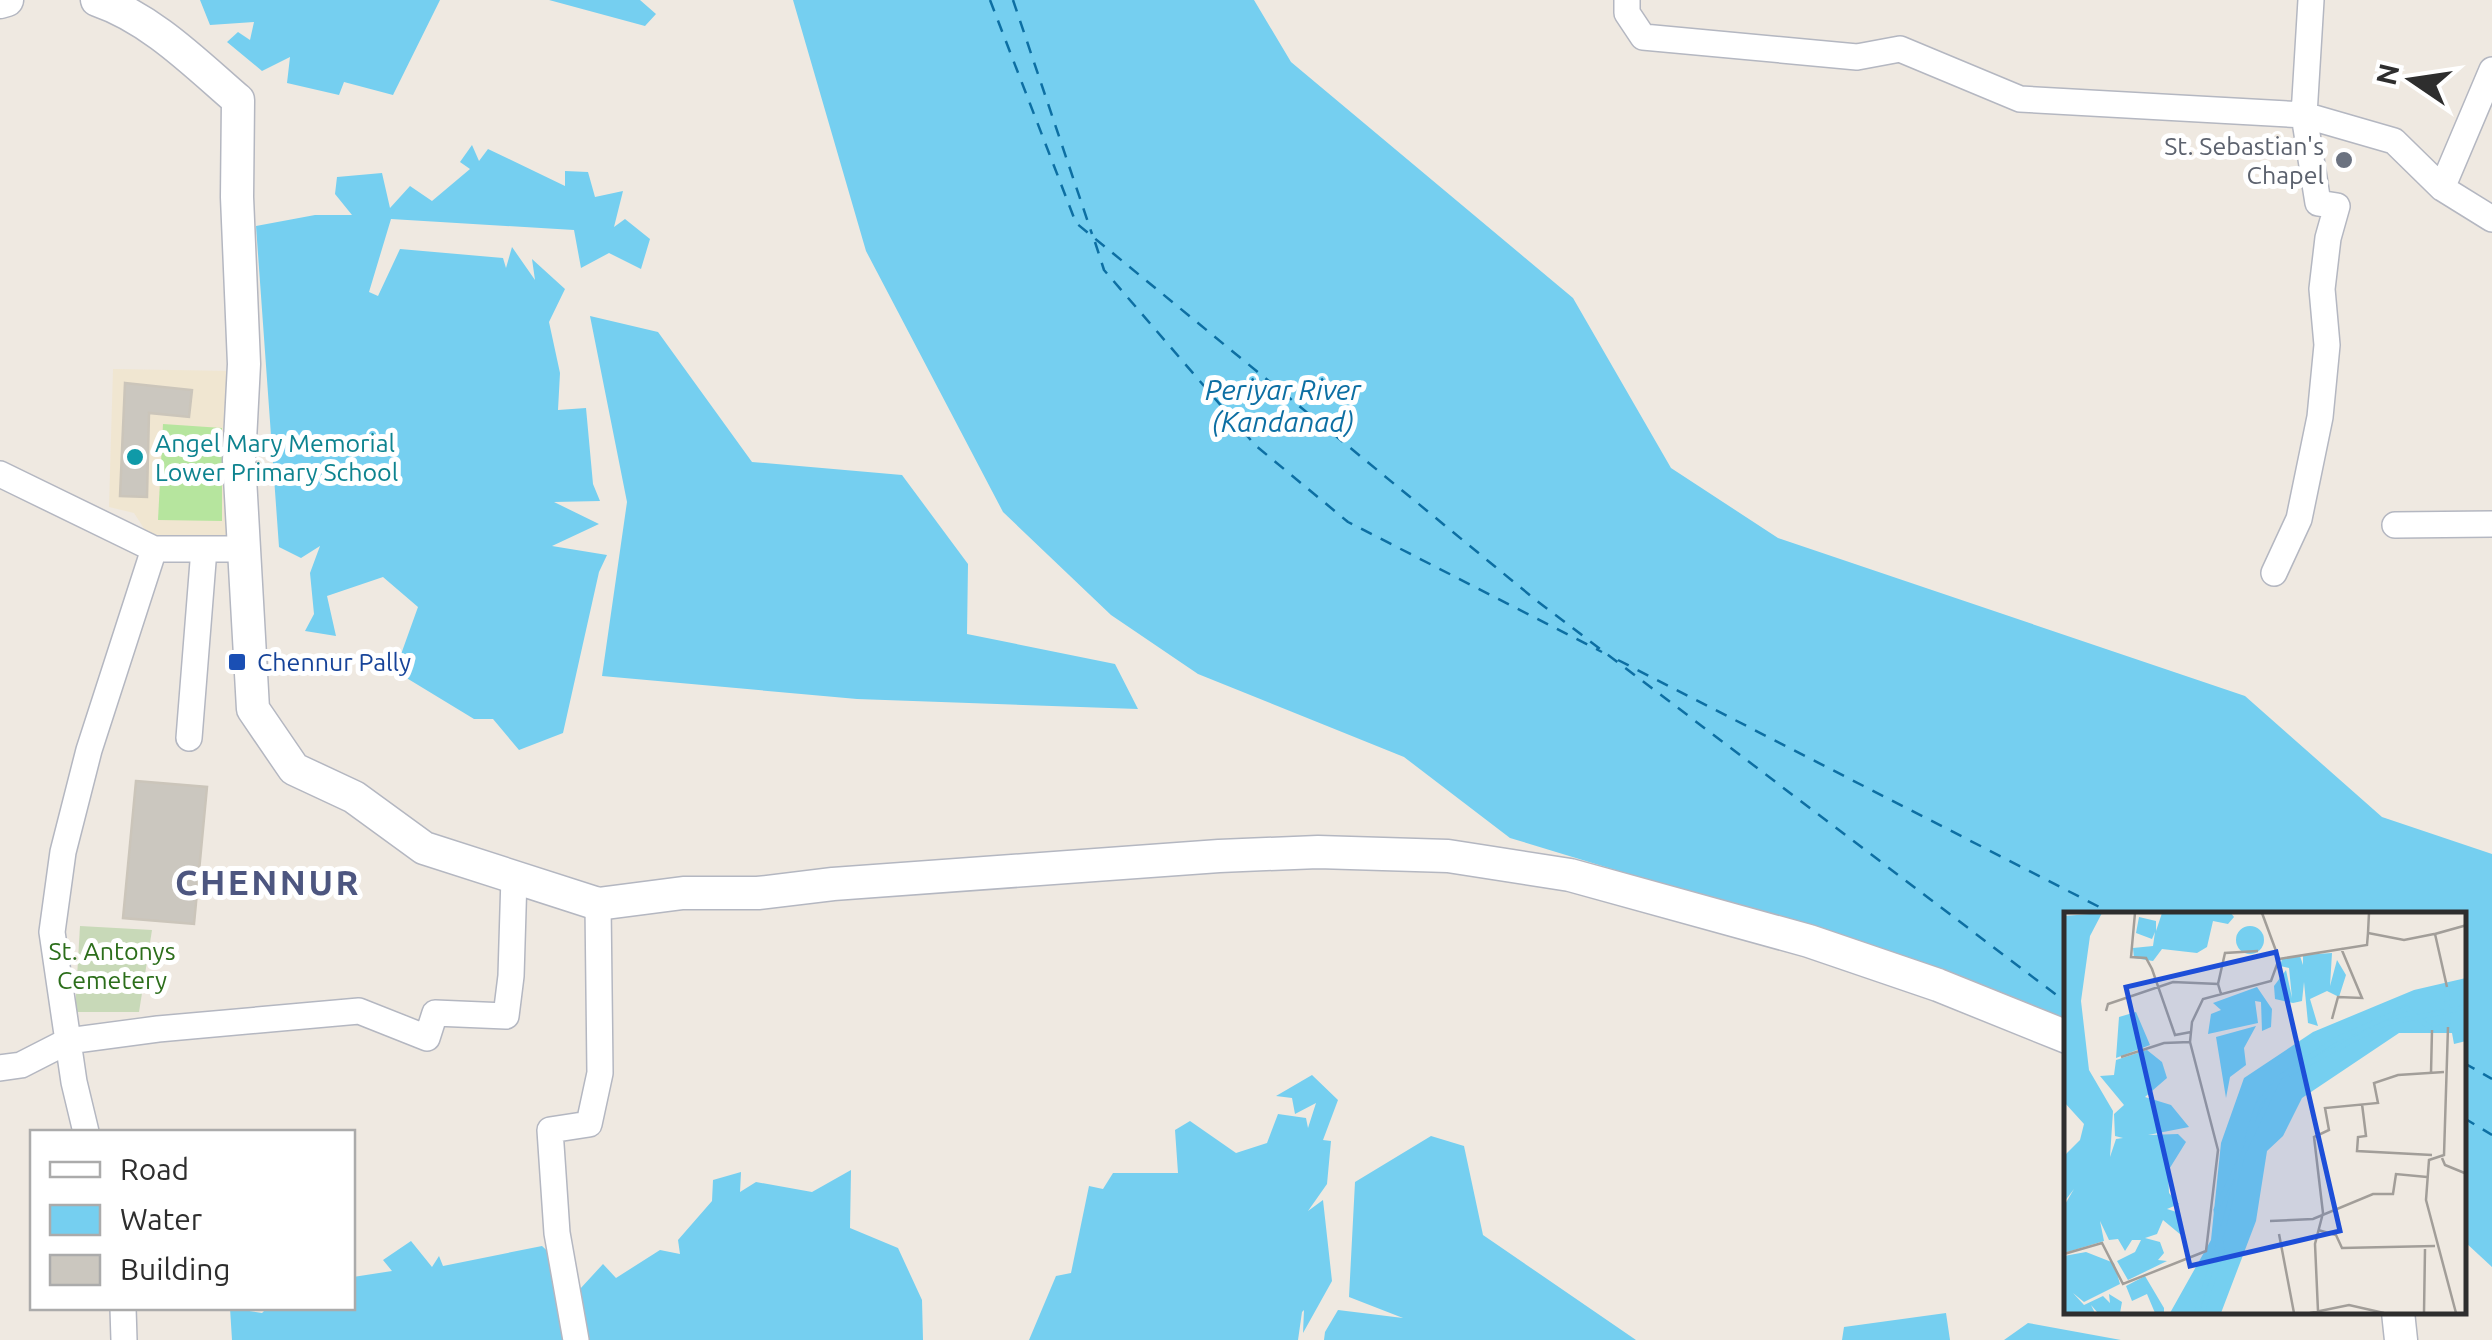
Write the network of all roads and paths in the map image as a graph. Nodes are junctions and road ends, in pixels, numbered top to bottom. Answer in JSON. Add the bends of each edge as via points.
{"nodes":[{"id":1,"x":97,"y":0,"type":"edge"},
{"id":2,"x":1627,"y":0,"type":"edge"},
{"id":3,"x":2312,"y":0,"type":"edge"},
{"id":4,"x":2492,"y":70,"type":"edge"},
{"id":5,"x":2304,"y":115,"type":"junction"},
{"id":6,"x":2442,"y":188,"type":"junction"},
{"id":7,"x":2492,"y":219,"type":"edge"},
{"id":8,"x":0,"y":474,"type":"edge"},
{"id":9,"x":2492,"y":524,"type":"edge"},
{"id":10,"x":2395,"y":525,"type":"dead end"},
{"id":11,"x":154,"y":549,"type":"junction"},
{"id":12,"x":204,"y":549,"type":"junction"},
{"id":13,"x":246,"y":549,"type":"junction"},
{"id":14,"x":2274,"y":573,"type":"dead end"},
{"id":15,"x":189,"y":738,"type":"dead end"},
{"id":16,"x":514,"y":877,"type":"junction"},
{"id":17,"x":598,"y":904,"type":"junction"},
{"id":18,"x":2064,"y":1036,"type":"edge"},
{"id":19,"x":68,"y":1040,"type":"junction"},
{"id":20,"x":0,"y":1068,"type":"edge"},
{"id":21,"x":86,"y":1130,"type":"edge"},
{"id":22,"x":123,"y":1310,"type":"edge"},
{"id":23,"x":2398,"y":1315,"type":"edge"},
{"id":24,"x":124,"y":1340,"type":"edge"},
{"id":25,"x":576,"y":1340,"type":"edge"},
{"id":26,"x":2401,"y":1340,"type":"edge"}],
"edges":[{"from":1,"to":13,"type":"street","via":[[164,37],[238,100],[244,364],[239,460]]},
{"from":2,"to":5,"type":"street","via":[[1644,37],[1858,57],[1900,49],[2020,99]]},
{"from":3,"to":5,"type":"street"},
{"from":4,"to":6,"type":"street"},
{"from":5,"to":6,"type":"street","via":[[2394,141]]},
{"from":5,"to":14,"type":"street","via":[[2318,204],[2337,206],[2322,290],[2327,345],[2320,418],[2299,519]]},
{"from":6,"to":7,"type":"street"},
{"from":8,"to":11,"type":"street"},
{"from":9,"to":10,"type":"street"},
{"from":11,"to":12,"type":"street"},
{"from":11,"to":19,"type":"street","via":[[88,750],[63,852],[52,932]]},
{"from":12,"to":13,"type":"street"},
{"from":12,"to":15,"type":"street"},
{"from":13,"to":16,"type":"street","via":[[253,709],[294,768],[354,798],[424,848]]},
{"from":16,"to":17,"type":"street"},
{"from":16,"to":19,"type":"street","via":[[506,1016],[435,1013],[427,1038],[359,1011]]},
{"from":17,"to":18,"type":"street","via":[[1219,856],[1448,856],[1570,876],[1810,941]]},
{"from":17,"to":25,"type":"street","via":[[600,1074],[589,1124],[550,1130],[557,1232]]},
{"from":19,"to":20,"type":"street","via":[[21,1065]]},
{"from":19,"to":21,"type":"street"},
{"from":22,"to":24,"type":"street"},
{"from":23,"to":26,"type":"street"}]}
